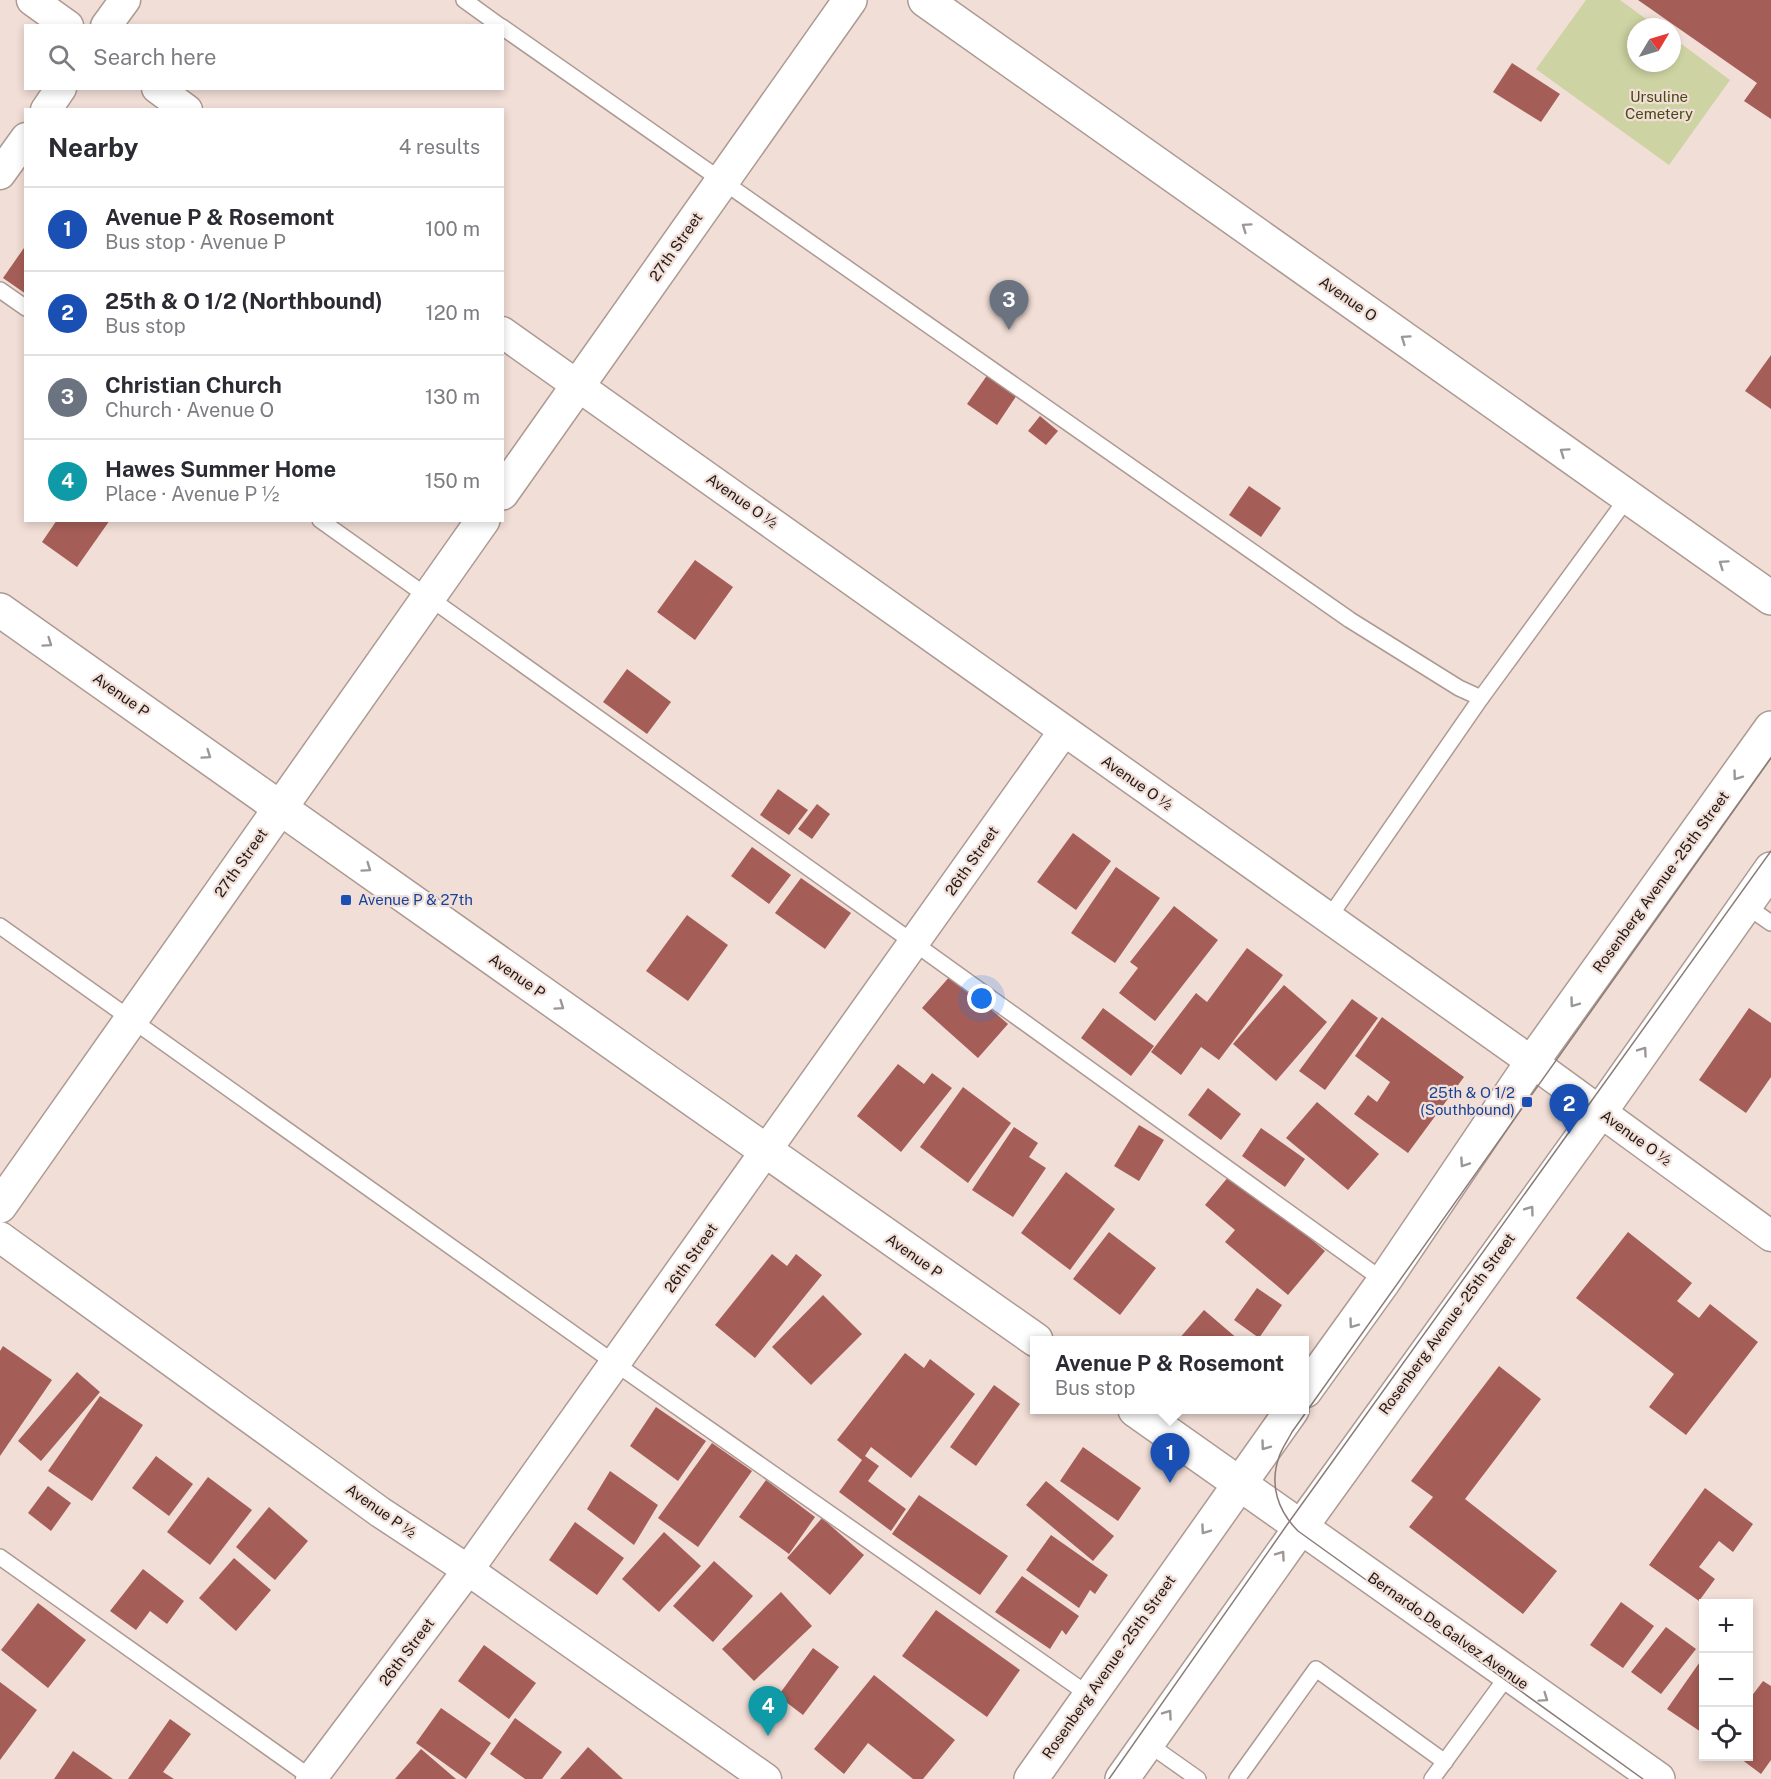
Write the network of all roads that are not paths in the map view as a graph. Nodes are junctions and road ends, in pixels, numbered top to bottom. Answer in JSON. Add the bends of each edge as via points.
{"nodes":[{"id":1,"x":32,"y":0,"type":"edge"},
{"id":2,"x":125,"y":0,"type":"edge"},
{"id":3,"x":464,"y":0,"type":"edge"},
{"id":4,"x":850,"y":0,"type":"edge"},
{"id":5,"x":925,"y":0,"type":"edge"},
{"id":6,"x":65,"y":24,"type":"edge"},
{"id":7,"x":107,"y":24,"type":"edge"},
{"id":8,"x":498,"y":24,"type":"edge"},
{"id":9,"x":504,"y":28,"type":"edge"},
{"id":10,"x":60,"y":90,"type":"edge"},
{"id":11,"x":160,"y":90,"type":"edge"},
{"id":12,"x":47,"y":108,"type":"edge"},
{"id":13,"x":184,"y":108,"type":"edge"},
{"id":14,"x":24,"y":141,"type":"edge"},
{"id":15,"x":0,"y":174,"type":"edge"},
{"id":16,"x":724,"y":180,"type":"junction"},
{"id":17,"x":0,"y":290,"type":"edge"},
{"id":18,"x":24,"y":307,"type":"edge"},
{"id":19,"x":504,"y":333,"type":"edge"},
{"id":20,"x":579,"y":386,"type":"junction"},
{"id":21,"x":504,"y":490,"type":"edge"},
{"id":22,"x":1628,"y":497,"type":"junction"},
{"id":23,"x":323,"y":522,"type":"edge"},
{"id":24,"x":482,"y":522,"type":"edge"},
{"id":25,"x":428,"y":598,"type":"junction"},
{"id":26,"x":1771,"y":598,"type":"edge"},
{"id":27,"x":0,"y":610,"type":"edge"},
{"id":28,"x":1481,"y":698,"type":"junction"},
{"id":29,"x":1771,"y":728,"type":"edge"},
{"id":30,"x":1064,"y":731,"type":"junction"},
{"id":31,"x":281,"y":807,"type":"junction"},
{"id":32,"x":1771,"y":869,"type":"edge"},
{"id":33,"x":1758,"y":914,"type":"edge"},
{"id":34,"x":1328,"y":919,"type":"junction"},
{"id":35,"x":0,"y":926,"type":"edge"},
{"id":36,"x":914,"y":943,"type":"junction"},
{"id":37,"x":132,"y":1020,"type":"junction"},
{"id":38,"x":1532,"y":1062,"type":"junction"},
{"id":39,"x":1600,"y":1112,"type":"junction"},
{"id":40,"x":765,"y":1152,"type":"junction"},
{"id":41,"x":0,"y":1206,"type":"edge"},
{"id":42,"x":1771,"y":1236,"type":"edge"},
{"id":43,"x":0,"y":1237,"type":"edge"},
{"id":44,"x":1384,"y":1281,"type":"junction"},
{"id":45,"x":1030,"y":1337,"type":"edge"},
{"id":46,"x":616,"y":1364,"type":"junction"},
{"id":47,"x":1309,"y":1385,"type":"edge"},
{"id":48,"x":1141,"y":1414,"type":"edge"},
{"id":49,"x":1289,"y":1414,"type":"edge"},
{"id":50,"x":1239,"y":1482,"type":"junction"},
{"id":51,"x":1301,"y":1527,"type":"junction"},
{"id":52,"x":0,"y":1557,"type":"edge"},
{"id":53,"x":468,"y":1570,"type":"junction"},
{"id":54,"x":1509,"y":1674,"type":"junction"},
{"id":55,"x":1089,"y":1695,"type":"junction"},
{"id":56,"x":1147,"y":1743,"type":"junction"},
{"id":57,"x":1445,"y":1762,"type":"junction"},
{"id":58,"x":312,"y":1779,"type":"edge"},
{"id":59,"x":766,"y":1779,"type":"edge"},
{"id":60,"x":1031,"y":1779,"type":"edge"},
{"id":61,"x":1122,"y":1779,"type":"edge"},
{"id":62,"x":1198,"y":1779,"type":"edge"},
{"id":63,"x":1237,"y":1779,"type":"edge"},
{"id":64,"x":1432,"y":1779,"type":"edge"},
{"id":65,"x":1658,"y":1779,"type":"edge"}],
"edges":[{"from":1,"to":6,"type":"street"},
{"from":2,"to":7,"type":"street"},
{"from":3,"to":8,"type":"lane"},
{"from":4,"to":16,"type":"main road","name":"27th Street"},
{"from":22,"to":5,"type":"main road","name":"Avenue O","one_way":true},
{"from":9,"to":16,"type":"lane"},
{"from":10,"to":12,"type":"street"},
{"from":11,"to":13,"type":"street"},
{"from":14,"to":15,"type":"street"},
{"from":16,"to":20,"type":"main road","name":"27th Street"},
{"from":16,"to":28,"type":"lane","via":[[1350,620]]},
{"from":17,"to":18,"type":"lane"},
{"from":19,"to":20,"type":"street","name":"Avenue O ½"},
{"from":20,"to":21,"type":"main road","name":"27th Street"},
{"from":20,"to":30,"type":"street","name":"Avenue O ½"},
{"from":26,"to":22,"type":"main road","name":"Avenue O","one_way":true},
{"from":22,"to":28,"type":"lane"},
{"from":23,"to":25,"type":"lane"},
{"from":24,"to":25,"type":"main road","name":"27th Street"},
{"from":25,"to":31,"type":"main road","name":"27th Street"},
{"from":25,"to":36,"type":"lane"},
{"from":27,"to":31,"type":"main road","name":"Avenue P","one_way":true},
{"from":28,"to":34,"type":"lane"},
{"from":29,"to":38,"type":"main road","name":"Rosenberg Avenue - 25th Street","one_way":true},
{"from":30,"to":34,"type":"street","name":"Avenue O ½"},
{"from":30,"to":36,"type":"street","name":"26th Street"},
{"from":31,"to":37,"type":"main road","name":"27th Street"},
{"from":31,"to":40,"type":"main road","name":"Avenue P","one_way":true},
{"from":32,"to":33,"type":"main road","name":"Rosenberg Avenue - 25th Street"},
{"from":39,"to":33,"type":"main road","name":"Rosenberg Avenue - 25th Street","one_way":true},
{"from":34,"to":38,"type":"street","name":"Avenue O ½"},
{"from":35,"to":37,"type":"lane"},
{"from":36,"to":40,"type":"street","name":"26th Street"},
{"from":36,"to":44,"type":"lane"},
{"from":37,"to":41,"type":"main road","name":"27th Street"},
{"from":37,"to":46,"type":"lane"},
{"from":38,"to":39,"type":"street","name":"Avenue O ½"},
{"from":38,"to":44,"type":"main road","name":"Rosenberg Avenue - 25th Street","one_way":true},
{"from":39,"to":42,"type":"street","name":"Avenue O ½"},
{"from":51,"to":39,"type":"main road","name":"Rosenberg Avenue - 25th Street","one_way":true},
{"from":40,"to":45,"type":"main road","name":"Avenue P"},
{"from":40,"to":46,"type":"street","name":"26th Street"},
{"from":43,"to":53,"type":"street","name":"Avenue P ½","via":[[381,1512]]},
{"from":44,"to":47,"type":"main road","name":"Rosenberg Avenue - 25th Street","one_way":true},
{"from":46,"to":53,"type":"street","name":"26th Street"},
{"from":46,"to":55,"type":"lane"},
{"from":48,"to":50,"type":"main road"},
{"from":49,"to":50,"type":"main road","name":"Rosenberg Avenue - 25th Street","one_way":true},
{"from":50,"to":51,"type":"main road","name":"Bernardo De Galvez Avenue"},
{"from":50,"to":55,"type":"main road","name":"Rosenberg Avenue - 25th Street","one_way":true},
{"from":51,"to":54,"type":"main road","name":"Bernardo De Galvez Avenue"},
{"from":56,"to":51,"type":"main road","name":"Rosenberg Avenue - 25th Street","one_way":true},
{"from":52,"to":58,"type":"lane"},
{"from":53,"to":58,"type":"street","name":"26th Street"},
{"from":53,"to":59,"type":"street","name":"Avenue P ½"},
{"from":54,"to":57,"type":"lane"},
{"from":54,"to":65,"type":"main road","name":"Bernardo De Galvez Avenue","one_way":true},
{"from":55,"to":60,"type":"main road","name":"Rosenberg Avenue - 25th Street"},
{"from":56,"to":61,"type":"main road","name":"Rosenberg Avenue - 25th Street"},
{"from":56,"to":62,"type":"lane"},
{"from":57,"to":63,"type":"lane","via":[[1316,1669]]},
{"from":57,"to":64,"type":"lane"}]}
